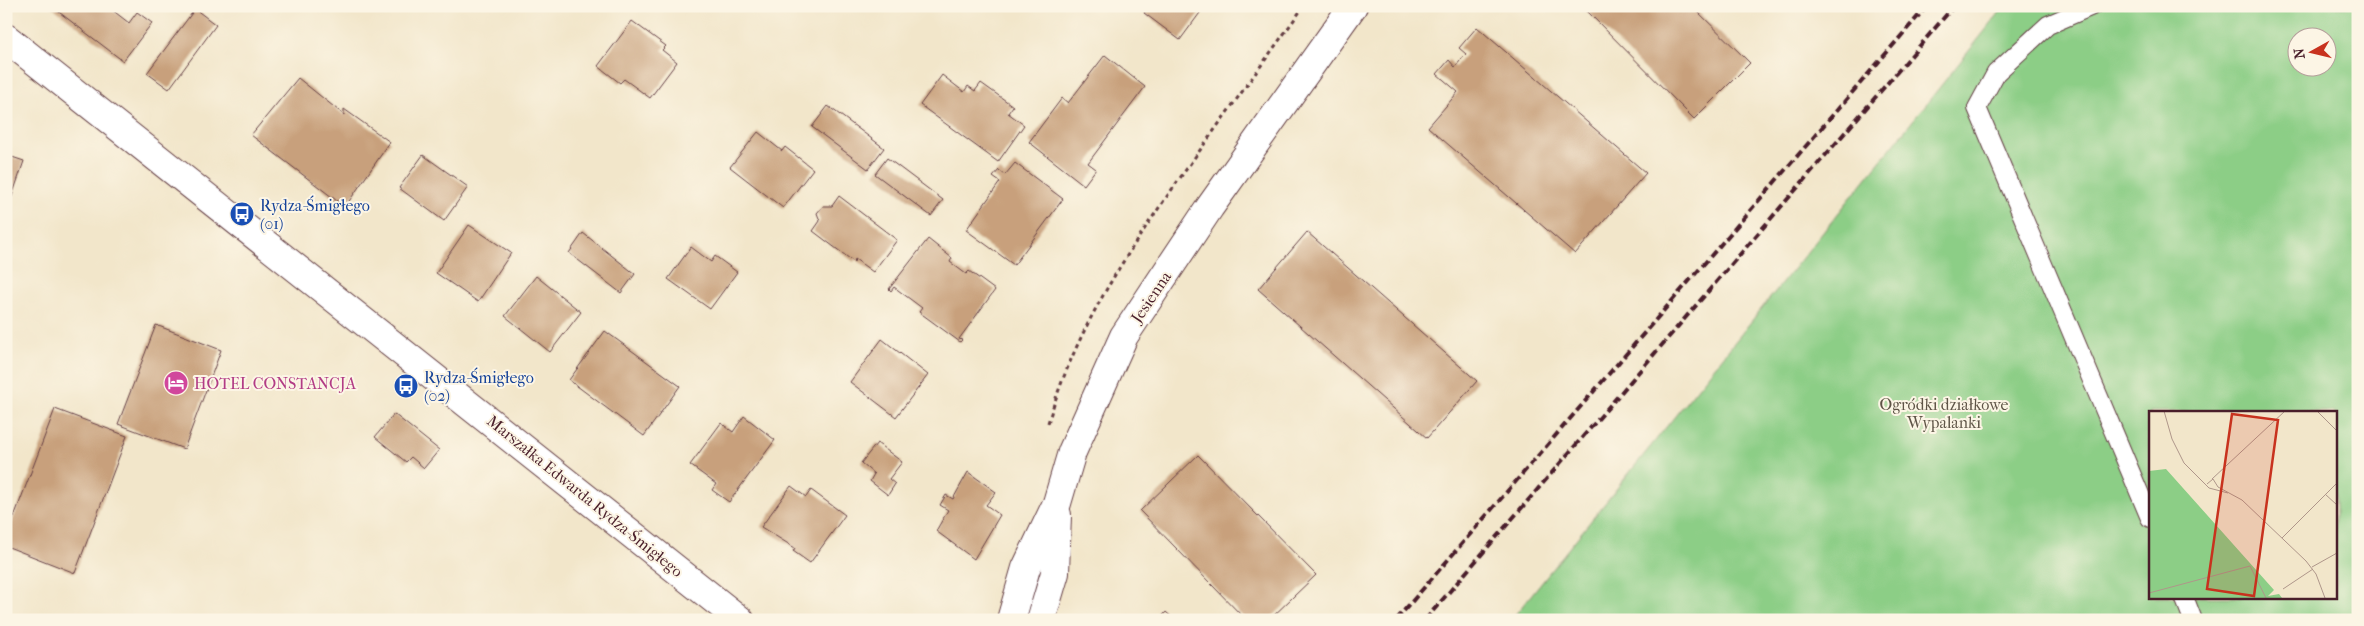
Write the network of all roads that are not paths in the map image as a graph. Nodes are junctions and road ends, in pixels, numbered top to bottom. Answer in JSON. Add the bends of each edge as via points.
{"nodes":[{"id":1,"x":1353,"y":6,"type":"edge"},
{"id":2,"x":2092,"y":6,"type":"edge"},
{"id":3,"x":6,"y":38,"type":"edge"},
{"id":4,"x":1057,"y":503,"type":"junction"},
{"id":5,"x":2149,"y":516,"type":"edge"},
{"id":6,"x":2184,"y":598,"type":"edge"},
{"id":7,"x":740,"y":620,"type":"edge"},
{"id":8,"x":1011,"y":620,"type":"edge"},
{"id":9,"x":1041,"y":620,"type":"edge"},
{"id":10,"x":2193,"y":620,"type":"edge"}],
"edges":[{"from":1,"to":4,"type":"street","name":"Jesienna","via":[[1210,207],[1124,336],[1072,452]]},
{"from":2,"to":5,"type":"lane","via":[[2048,25],[1996,73],[1977,108]]},
{"from":3,"to":7,"type":"street","name":"Marszałka Edwarda Rydza-Śmigłego"},
{"from":4,"to":8,"type":"street","name":"Jesienna","via":[[1026,568]]},
{"from":4,"to":9,"type":"street","via":[[1055,573]]},
{"from":6,"to":10,"type":"lane"}]}
